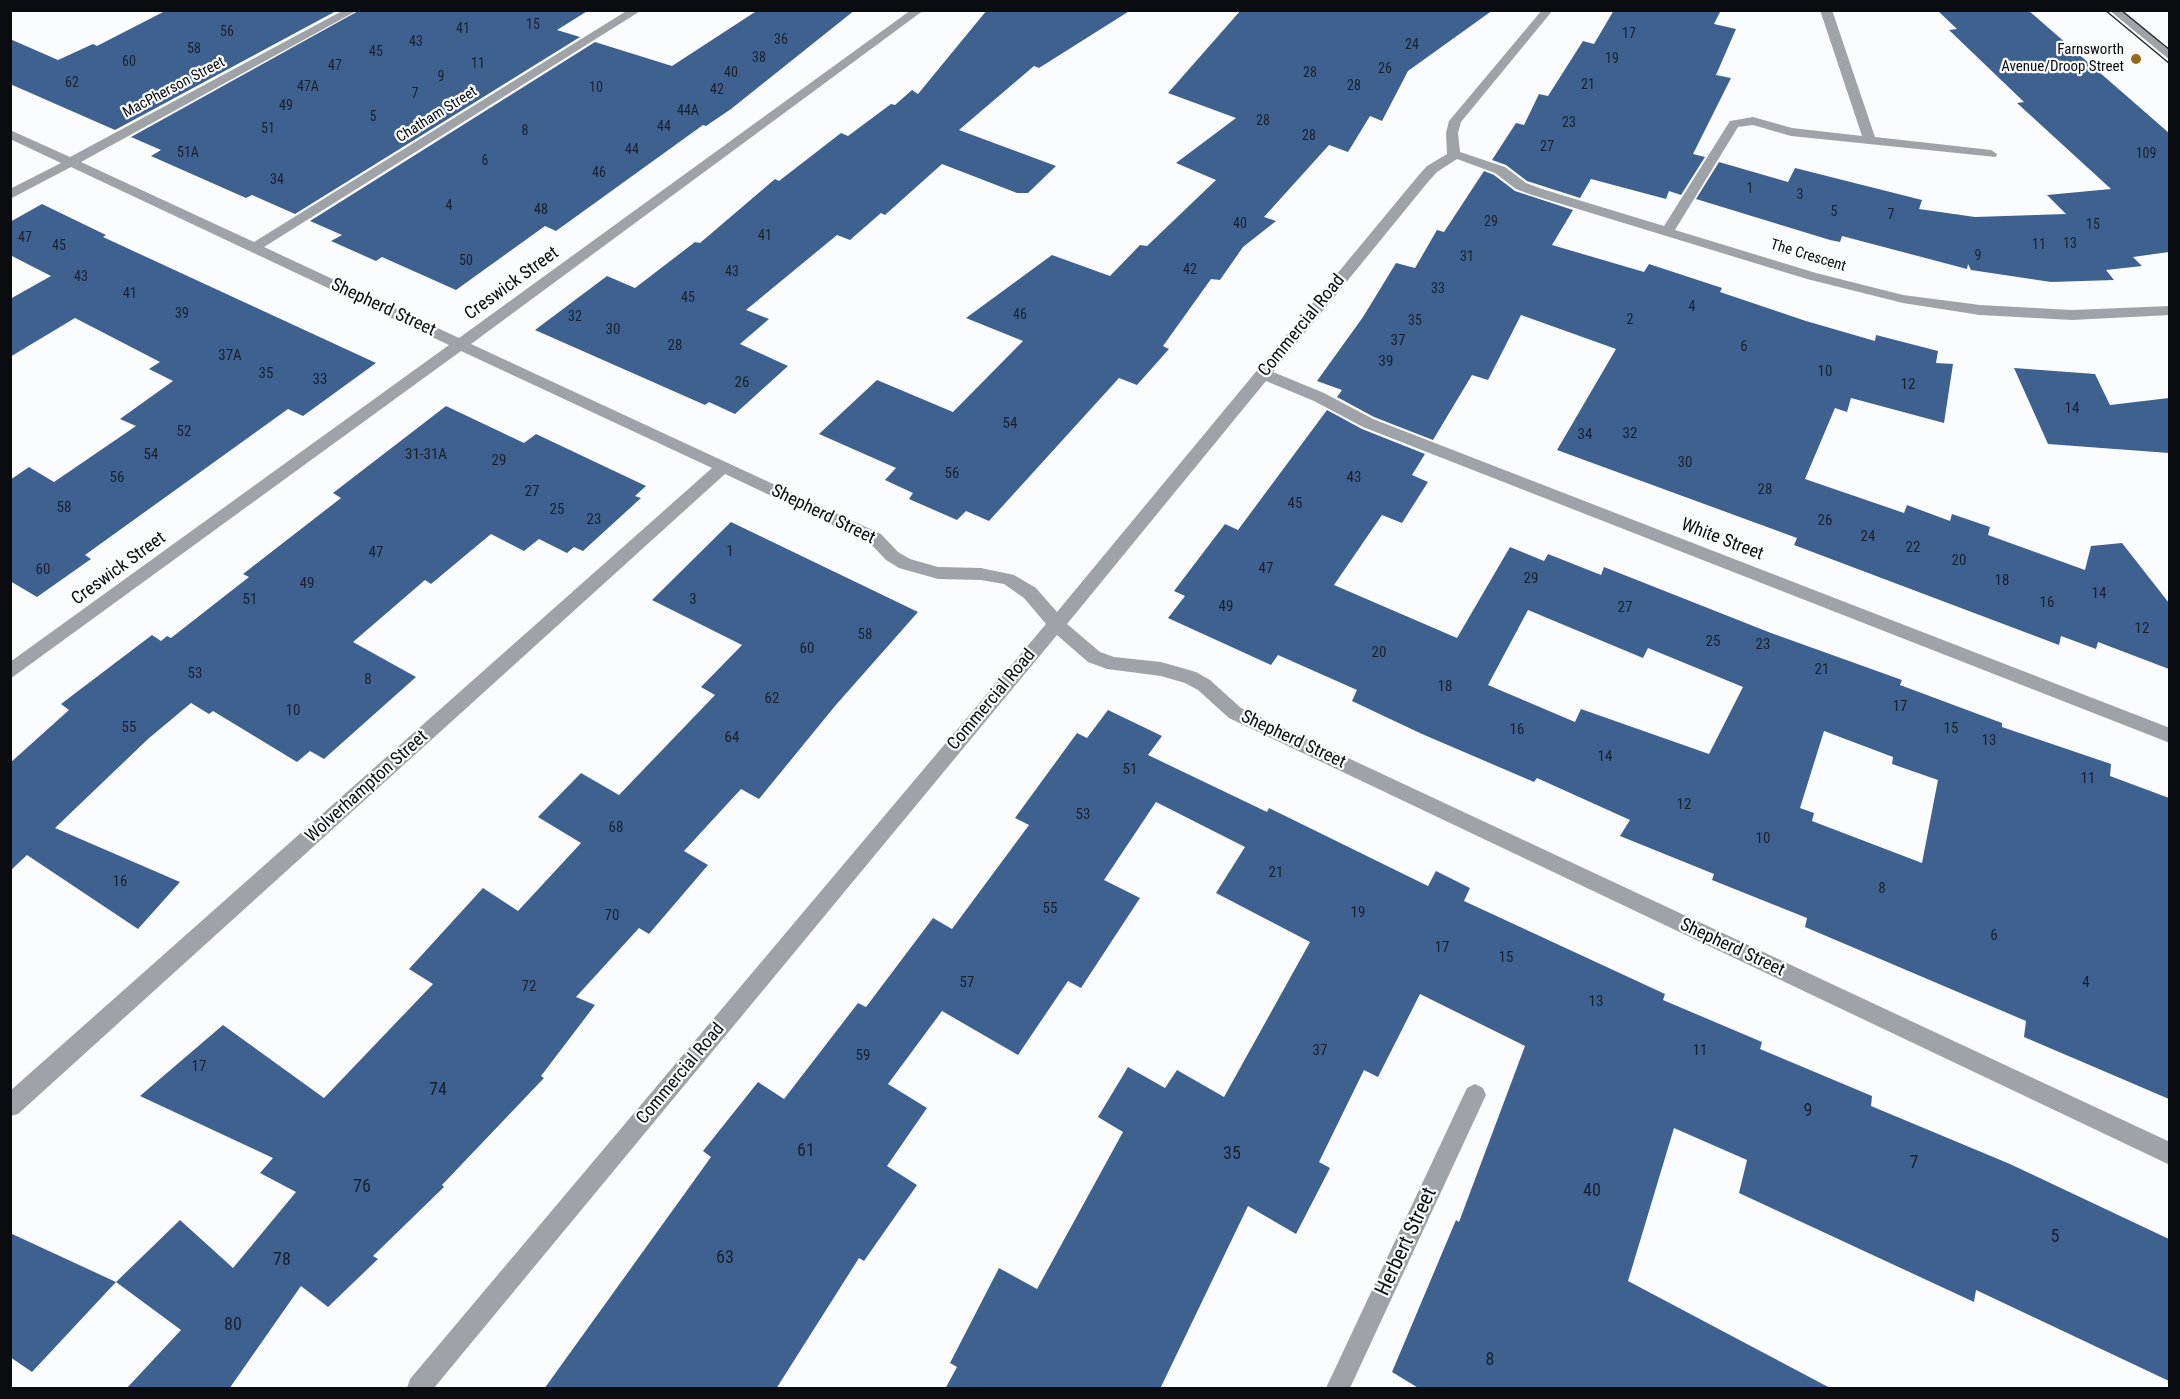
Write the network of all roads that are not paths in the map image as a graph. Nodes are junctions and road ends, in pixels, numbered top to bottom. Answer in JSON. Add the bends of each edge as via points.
{"nodes":[{"id":1,"x":353,"y":10,"type":"edge"},
{"id":2,"x":637,"y":10,"type":"edge"},
{"id":3,"x":919,"y":10,"type":"edge"},
{"id":4,"x":1548,"y":10,"type":"edge"},
{"id":5,"x":1826,"y":10,"type":"edge"},
{"id":6,"x":2133,"y":10,"type":"edge"},
{"id":7,"x":2116,"y":12,"type":"edge"},
{"id":8,"x":2169,"y":38,"type":"edge"},
{"id":9,"x":2157,"y":46,"type":"junction"},
{"id":10,"x":2169,"y":57,"type":"edge"},
{"id":11,"x":10,"y":134,"type":"edge"},
{"id":12,"x":1870,"y":141,"type":"junction"},
{"id":13,"x":1454,"y":154,"type":"junction"},
{"id":14,"x":1991,"y":154,"type":"dead end"},
{"id":15,"x":71,"y":162,"type":"junction"},
{"id":16,"x":10,"y":195,"type":"edge"},
{"id":17,"x":1668,"y":231,"type":"junction"},
{"id":18,"x":254,"y":248,"type":"junction"},
{"id":19,"x":2169,"y":310,"type":"edge"},
{"id":20,"x":461,"y":345,"type":"junction"},
{"id":21,"x":1263,"y":374,"type":"junction"},
{"id":22,"x":723,"y":468,"type":"junction"},
{"id":23,"x":1056,"y":624,"type":"junction"},
{"id":24,"x":10,"y":672,"type":"edge"},
{"id":25,"x":2169,"y":735,"type":"edge"},
{"id":26,"x":1475,"y":1095,"type":"dead end"},
{"id":27,"x":10,"y":1106,"type":"edge"},
{"id":28,"x":2169,"y":1154,"type":"edge"},
{"id":29,"x":419,"y":1389,"type":"edge"},
{"id":30,"x":1338,"y":1389,"type":"edge"}],
"edges":[{"from":1,"to":15,"type":"street","name":"MacPherson Street"},
{"from":2,"to":18,"type":"street","name":"Chatham Street"},
{"from":3,"to":20,"type":"street","name":"Creswick Street"},
{"from":4,"to":13,"type":"street","via":[[1455,121]]},
{"from":5,"to":12,"type":"street"},
{"from":6,"to":7,"type":"street"},
{"from":7,"to":9,"type":"street"},
{"from":8,"to":9,"type":"street"},
{"from":9,"to":10,"type":"street"},
{"from":11,"to":15,"type":"street","name":"Shepherd Street"},
{"from":12,"to":14,"type":"street"},
{"from":12,"to":17,"type":"street","via":[[1791,132],[1753,122],[1734,124]]},
{"from":13,"to":17,"type":"street","name":"The Crescent","via":[[1500,170],[1529,190]]},
{"from":13,"to":21,"type":"street","name":"Commercial Road","via":[[1423,179]]},
{"from":15,"to":16,"type":"street","name":"MacPherson Street"},
{"from":15,"to":18,"type":"street","name":"Shepherd Street"},
{"from":17,"to":19,"type":"street","name":"The Crescent","via":[[1841,284],[1928,304],[2072,315]]},
{"from":18,"to":20,"type":"street","name":"Shepherd Street"},
{"from":20,"to":22,"type":"street","name":"Shepherd Street"},
{"from":20,"to":24,"type":"street","name":"Creswick Street"},
{"from":21,"to":23,"type":"street","name":"Commercial Road"},
{"from":21,"to":25,"type":"street","name":"White Street","via":[[1368,423]]},
{"from":22,"to":23,"type":"street","name":"Shepherd Street","via":[[875,538],[892,556],[914,568],[1008,579],[1030,593]]},
{"from":22,"to":27,"type":"street","name":"Wolverhampton Street"},
{"from":23,"to":28,"type":"street","name":"Shepherd Street","via":[[1075,644],[1105,662],[1190,677],[1235,713]]},
{"from":23,"to":29,"type":"street","name":"Commercial Road"},
{"from":26,"to":30,"type":"street","name":"Herbert Street"}]}
